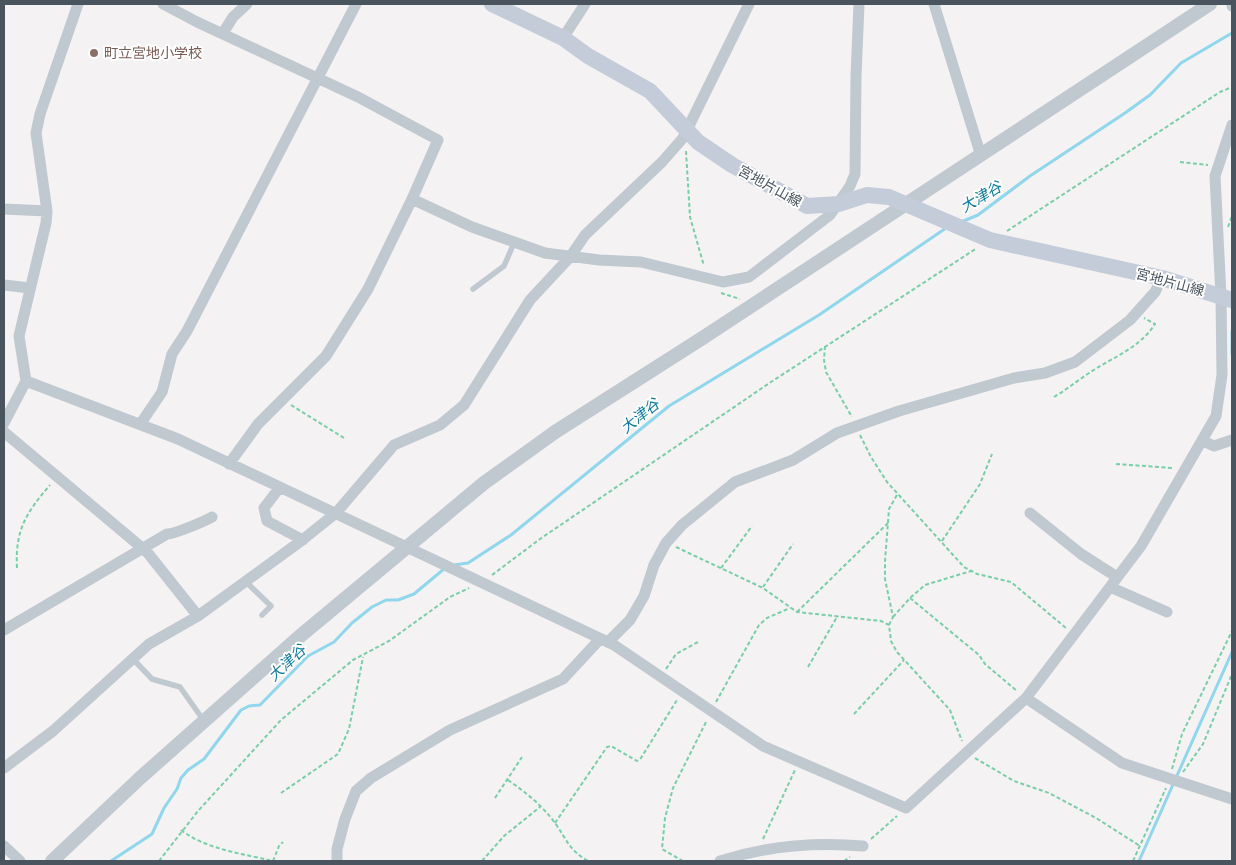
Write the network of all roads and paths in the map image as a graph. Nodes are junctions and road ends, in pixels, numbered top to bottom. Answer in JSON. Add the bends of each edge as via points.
{"nodes":[{"id":1,"x":78,"y":4,"type":"edge"},
{"id":2,"x":163,"y":4,"type":"edge"},
{"id":3,"x":247,"y":4,"type":"edge"},
{"id":4,"x":356,"y":4,"type":"edge"},
{"id":5,"x":492,"y":4,"type":"edge"},
{"id":6,"x":585,"y":4,"type":"edge"},
{"id":7,"x":749,"y":4,"type":"edge"},
{"id":8,"x":859,"y":4,"type":"edge"},
{"id":9,"x":934,"y":4,"type":"edge"},
{"id":10,"x":1210,"y":4,"type":"edge"},
{"id":11,"x":223,"y":32,"type":"junction"},
{"id":12,"x":563,"y":38,"type":"junction"},
{"id":13,"x":316,"y":79,"type":"junction"},
{"id":14,"x":1232,"y":87,"type":"edge"},
{"id":15,"x":1232,"y":125,"type":"edge"},
{"id":16,"x":685,"y":135,"type":"junction"},
{"id":17,"x":981,"y":156,"type":"junction"},
{"id":18,"x":1180,"y":162,"type":"dead end"},
{"id":19,"x":1218,"y":166,"type":"junction"},
{"id":20,"x":412,"y":199,"type":"junction"},
{"id":21,"x":839,"y":204,"type":"junction"},
{"id":22,"x":907,"y":204,"type":"junction"},
{"id":23,"x":4,"y":209,"type":"edge"},
{"id":24,"x":47,"y":212,"type":"junction"},
{"id":25,"x":990,"y":240,"type":"junction"},
{"id":26,"x":514,"y":242,"type":"junction"},
{"id":27,"x":570,"y":256,"type":"junction"},
{"id":28,"x":1162,"y":278,"type":"junction"},
{"id":29,"x":710,"y":279,"type":"junction"},
{"id":30,"x":4,"y":285,"type":"edge"},
{"id":31,"x":30,"y":288,"type":"junction"},
{"id":32,"x":473,"y":290,"type":"dead end"},
{"id":33,"x":1227,"y":298,"type":"edge"},
{"id":34,"x":742,"y":299,"type":"dead end"},
{"id":35,"x":1135,"y":314,"type":"junction"},
{"id":36,"x":825,"y":346,"type":"junction"},
{"id":37,"x":26,"y":381,"type":"junction"},
{"id":38,"x":1054,"y":397,"type":"dead end"},
{"id":39,"x":282,"y":400,"type":"junction"},
{"id":40,"x":4,"y":423,"type":"edge"},
{"id":41,"x":141,"y":424,"type":"junction"},
{"id":42,"x":856,"y":426,"type":"junction"},
{"id":43,"x":4,"y":432,"type":"edge"},
{"id":44,"x":344,"y":438,"type":"dead end"},
{"id":45,"x":1231,"y":440,"type":"edge"},
{"id":46,"x":1203,"y":441,"type":"junction"},
{"id":47,"x":992,"y":454,"type":"dead end"},
{"id":48,"x":229,"y":464,"type":"junction"},
{"id":49,"x":1116,"y":464,"type":"dead end"},
{"id":50,"x":1186,"y":469,"type":"junction"},
{"id":51,"x":57,"y":478,"type":"junction"},
{"id":52,"x":280,"y":487,"type":"junction"},
{"id":53,"x":898,"y":493,"type":"junction"},
{"id":54,"x":336,"y":513,"type":"junction"},
{"id":55,"x":1030,"y":513,"type":"dead end"},
{"id":56,"x":212,"y":517,"type":"dead end"},
{"id":57,"x":889,"y":523,"type":"junction"},
{"id":58,"x":752,"y":526,"type":"dead end"},
{"id":59,"x":303,"y":540,"type":"junction"},
{"id":60,"x":942,"y":541,"type":"junction"},
{"id":61,"x":666,"y":542,"type":"junction"},
{"id":62,"x":793,"y":544,"type":"dead end"},
{"id":63,"x":142,"y":548,"type":"junction"},
{"id":64,"x":411,"y":549,"type":"junction"},
{"id":65,"x":17,"y":568,"type":"dead end"},
{"id":66,"x":721,"y":568,"type":"junction"},
{"id":67,"x":971,"y":571,"type":"junction"},
{"id":68,"x":245,"y":581,"type":"junction"},
{"id":69,"x":481,"y":582,"type":"junction"},
{"id":70,"x":1114,"y":582,"type":"junction"},
{"id":71,"x":763,"y":588,"type":"junction"},
{"id":72,"x":910,"y":598,"type":"junction"},
{"id":73,"x":790,"y":608,"type":"junction"},
{"id":74,"x":797,"y":612,"type":"junction"},
{"id":75,"x":1167,"y":612,"type":"dead end"},
{"id":76,"x":262,"y":615,"type":"dead end"},
{"id":77,"x":198,"y":616,"type":"junction"},
{"id":78,"x":838,"y":617,"type":"junction"},
{"id":79,"x":893,"y":618,"type":"junction"},
{"id":80,"x":890,"y":625,"type":"junction"},
{"id":81,"x":4,"y":630,"type":"edge"},
{"id":82,"x":1232,"y":631,"type":"edge"},
{"id":83,"x":1074,"y":634,"type":"junction"},
{"id":84,"x":604,"y":640,"type":"junction"},
{"id":85,"x":698,"y":642,"type":"dead end"},
{"id":86,"x":363,"y":656,"type":"junction"},
{"id":87,"x":133,"y":659,"type":"junction"},
{"id":88,"x":904,"y":660,"type":"junction"},
{"id":89,"x":808,"y":667,"type":"dead end"},
{"id":90,"x":1232,"y":674,"type":"edge"},
{"id":91,"x":662,"y":676,"type":"junction"},
{"id":92,"x":684,"y":691,"type":"junction"},
{"id":93,"x":1026,"y":698,"type":"junction"},
{"id":94,"x":712,"y":711,"type":"junction"},
{"id":95,"x":854,"y":714,"type":"dead end"},
{"id":96,"x":204,"y":721,"type":"junction"},
{"id":97,"x":967,"y":752,"type":"junction"},
{"id":98,"x":522,"y":757,"type":"dead end"},
{"id":99,"x":799,"y":762,"type":"junction"},
{"id":100,"x":4,"y":768,"type":"edge"},
{"id":101,"x":508,"y":780,"type":"junction"},
{"id":102,"x":1174,"y":780,"type":"junction"},
{"id":103,"x":281,"y":793,"type":"dead end"},
{"id":104,"x":495,"y":798,"type":"dead end"},
{"id":105,"x":1232,"y":799,"type":"edge"},
{"id":106,"x":541,"y":807,"type":"junction"},
{"id":107,"x":906,"y":808,"type":"junction"},
{"id":108,"x":555,"y":823,"type":"junction"},
{"id":109,"x":182,"y":830,"type":"junction"},
{"id":110,"x":283,"y":842,"type":"dead end"},
{"id":111,"x":4,"y":846,"type":"edge"},
{"id":112,"x":863,"y":846,"type":"junction"},
{"id":113,"x":1140,"y":846,"type":"junction"},
{"id":114,"x":761,"y":851,"type":"junction"},
{"id":115,"x":20,"y":861,"type":"edge"},
{"id":116,"x":52,"y":861,"type":"edge"},
{"id":117,"x":159,"y":861,"type":"edge"},
{"id":118,"x":273,"y":861,"type":"edge"},
{"id":119,"x":337,"y":861,"type":"edge"},
{"id":120,"x":482,"y":861,"type":"edge"},
{"id":121,"x":588,"y":861,"type":"edge"},
{"id":122,"x":683,"y":861,"type":"edge"},
{"id":123,"x":720,"y":861,"type":"edge"},
{"id":124,"x":844,"y":861,"type":"edge"},
{"id":125,"x":1133,"y":861,"type":"edge"}],
"edges":[{"from":1,"to":24,"type":"street","via":[[36,133]]},
{"from":2,"to":11,"type":"street"},
{"from":3,"to":11,"type":"street"},
{"from":4,"to":13,"type":"street"},
{"from":5,"to":12,"type":"main road","name":"宮地片山線"},
{"from":6,"to":12,"type":"street"},
{"from":7,"to":16,"type":"street"},
{"from":8,"to":21,"type":"street","via":[[855,174]]},
{"from":9,"to":17,"type":"street"},
{"from":10,"to":17,"type":"street"},
{"from":11,"to":13,"type":"street"},
{"from":12,"to":16,"type":"main road","name":"宮地片山線","via":[[650,91]]},
{"from":13,"to":20,"type":"street","via":[[358,97],[438,140]]},
{"from":13,"to":41,"type":"street","via":[[187,331],[172,354],[162,392]]},
{"from":14,"to":25,"type":"path"},
{"from":15,"to":19,"type":"street"},
{"from":16,"to":21,"type":"main road","name":"宮地片山線","via":[[807,206]]},
{"from":16,"to":27,"type":"street","via":[[662,162],[585,235]]},
{"from":16,"to":29,"type":"path","via":[[690,217]]},
{"from":17,"to":22,"type":"street"},
{"from":18,"to":19,"type":"path"},
{"from":19,"to":33,"type":"street","via":[[1215,176]]},
{"from":20,"to":26,"type":"street"},
{"from":20,"to":39,"type":"street","via":[[368,289],[326,356]]},
{"from":21,"to":22,"type":"main road","name":"宮地片山線","via":[[867,195]]},
{"from":21,"to":29,"type":"street","via":[[830,215],[748,277],[722,282]]},
{"from":22,"to":25,"type":"main road","name":"宮地片山線"},
{"from":22,"to":64,"type":"street","via":[[555,432],[484,483]]},
{"from":23,"to":24,"type":"street"},
{"from":24,"to":31,"type":"street"},
{"from":25,"to":28,"type":"main road","name":"宮地片山線"},
{"from":25,"to":36,"type":"path"},
{"from":26,"to":27,"type":"street","via":[[545,254]]},
{"from":26,"to":32,"type":"lane","via":[[504,266]]},
{"from":27,"to":29,"type":"street","via":[[641,262]]},
{"from":27,"to":54,"type":"street","via":[[530,300],[464,405],[440,425],[394,446]]},
{"from":28,"to":33,"type":"main road","name":"宮地片山線"},
{"from":28,"to":35,"type":"street"},
{"from":29,"to":34,"type":"path","via":[[722,293]]},
{"from":30,"to":31,"type":"street"},
{"from":31,"to":37,"type":"street","via":[[19,336]]},
{"from":33,"to":46,"type":"street","via":[[1216,416]]},
{"from":35,"to":38,"type":"path","via":[[1155,324],[1147,334],[1116,359]]},
{"from":35,"to":42,"type":"street","via":[[1075,362],[1045,373],[1014,378],[899,410]]},
{"from":36,"to":42,"type":"path","via":[[826,372]]},
{"from":36,"to":69,"type":"path"},
{"from":37,"to":40,"type":"street"},
{"from":37,"to":41,"type":"street"},
{"from":39,"to":44,"type":"path"},
{"from":39,"to":48,"type":"street","via":[[258,424]]},
{"from":41,"to":48,"type":"street"},
{"from":42,"to":53,"type":"path","via":[[879,471]]},
{"from":42,"to":61,"type":"street","via":[[837,433],[793,460],[735,482],[688,519]]},
{"from":43,"to":51,"type":"street"},
{"from":45,"to":46,"type":"street","via":[[1214,446]]},
{"from":46,"to":50,"type":"street"},
{"from":47,"to":60,"type":"path","via":[[980,484]]},
{"from":48,"to":52,"type":"street"},
{"from":49,"to":50,"type":"path"},
{"from":50,"to":70,"type":"street","via":[[1141,546]]},
{"from":51,"to":63,"type":"street"},
{"from":51,"to":65,"type":"path","via":[[25,518],[18,541]]},
{"from":52,"to":54,"type":"street"},
{"from":52,"to":59,"type":"street","via":[[264,508],[267,521]]},
{"from":53,"to":57,"type":"path","via":[[889,509]]},
{"from":53,"to":60,"type":"path"},
{"from":54,"to":59,"type":"street"},
{"from":54,"to":64,"type":"street"},
{"from":55,"to":70,"type":"street"},
{"from":56,"to":63,"type":"street","via":[[175,534],[167,534]]},
{"from":57,"to":74,"type":"path"},
{"from":57,"to":79,"type":"path","via":[[885,570]]},
{"from":58,"to":66,"type":"path"},
{"from":59,"to":68,"type":"street"},
{"from":60,"to":67,"type":"path"},
{"from":61,"to":66,"type":"path"},
{"from":61,"to":84,"type":"street","via":[[644,596],[630,620]]},
{"from":62,"to":71,"type":"path"},
{"from":63,"to":77,"type":"street"},
{"from":63,"to":81,"type":"street"},
{"from":64,"to":69,"type":"street"},
{"from":64,"to":96,"type":"street","via":[[333,608]]},
{"from":66,"to":71,"type":"path"},
{"from":67,"to":72,"type":"path","via":[[932,582]]},
{"from":67,"to":83,"type":"path","via":[[1011,582]]},
{"from":68,"to":76,"type":"lane","via":[[271,606]]},
{"from":68,"to":77,"type":"street"},
{"from":69,"to":84,"type":"street"},
{"from":69,"to":86,"type":"path","via":[[450,597],[389,642]]},
{"from":70,"to":75,"type":"street"},
{"from":70,"to":83,"type":"street"},
{"from":71,"to":73,"type":"path"},
{"from":72,"to":79,"type":"path"},
{"from":72,"to":93,"type":"path"},
{"from":73,"to":74,"type":"path"},
{"from":73,"to":94,"type":"path","via":[[773,614],[759,625]]},
{"from":74,"to":78,"type":"path"},
{"from":77,"to":87,"type":"street","via":[[149,644]]},
{"from":78,"to":80,"type":"path","via":[[881,621]]},
{"from":78,"to":89,"type":"path"},
{"from":79,"to":80,"type":"path"},
{"from":80,"to":88,"type":"path","via":[[891,641]]},
{"from":82,"to":102,"type":"path","via":[[1182,734]]},
{"from":83,"to":93,"type":"street"},
{"from":84,"to":91,"type":"street"},
{"from":84,"to":119,"type":"street","via":[[562,679],[450,730],[371,778],[356,791],[345,819]]},
{"from":85,"to":91,"type":"path","via":[[676,654]]},
{"from":86,"to":103,"type":"path","via":[[349,729],[338,754]]},
{"from":86,"to":109,"type":"path","via":[[353,660],[270,730]]},
{"from":87,"to":96,"type":"lane","via":[[152,679],[180,687]]},
{"from":87,"to":100,"type":"street","via":[[53,731]]},
{"from":88,"to":95,"type":"path"},
{"from":88,"to":97,"type":"path","via":[[950,710]]},
{"from":90,"to":102,"type":"path","via":[[1203,744]]},
{"from":91,"to":92,"type":"street"},
{"from":92,"to":94,"type":"street"},
{"from":92,"to":108,"type":"path","via":[[659,725],[641,758],[637,761],[611,746],[607,747]]},
{"from":93,"to":97,"type":"street"},
{"from":93,"to":102,"type":"street","via":[[1122,764]]},
{"from":94,"to":99,"type":"street","via":[[763,746]]},
{"from":94,"to":122,"type":"path","via":[[673,788],[665,818],[662,849]]},
{"from":96,"to":116,"type":"street"},
{"from":97,"to":107,"type":"street"},
{"from":97,"to":113,"type":"path","via":[[1014,781],[1037,787],[1096,818]]},
{"from":98,"to":101,"type":"path"},
{"from":99,"to":107,"type":"street"},
{"from":99,"to":114,"type":"path","via":[[762,840]]},
{"from":101,"to":104,"type":"path"},
{"from":101,"to":106,"type":"path"},
{"from":102,"to":105,"type":"street"},
{"from":102,"to":113,"type":"path"},
{"from":106,"to":108,"type":"path"},
{"from":106,"to":120,"type":"path","via":[[504,836]]},
{"from":107,"to":112,"type":"path"},
{"from":108,"to":121,"type":"path","via":[[570,848]]},
{"from":109,"to":117,"type":"path"},
{"from":109,"to":118,"type":"path","via":[[192,838]]},
{"from":110,"to":118,"type":"path"},
{"from":111,"to":115,"type":"street"},
{"from":112,"to":114,"type":"street"},
{"from":112,"to":124,"type":"path"},
{"from":113,"to":125,"type":"path"},
{"from":114,"to":123,"type":"street"}]}
